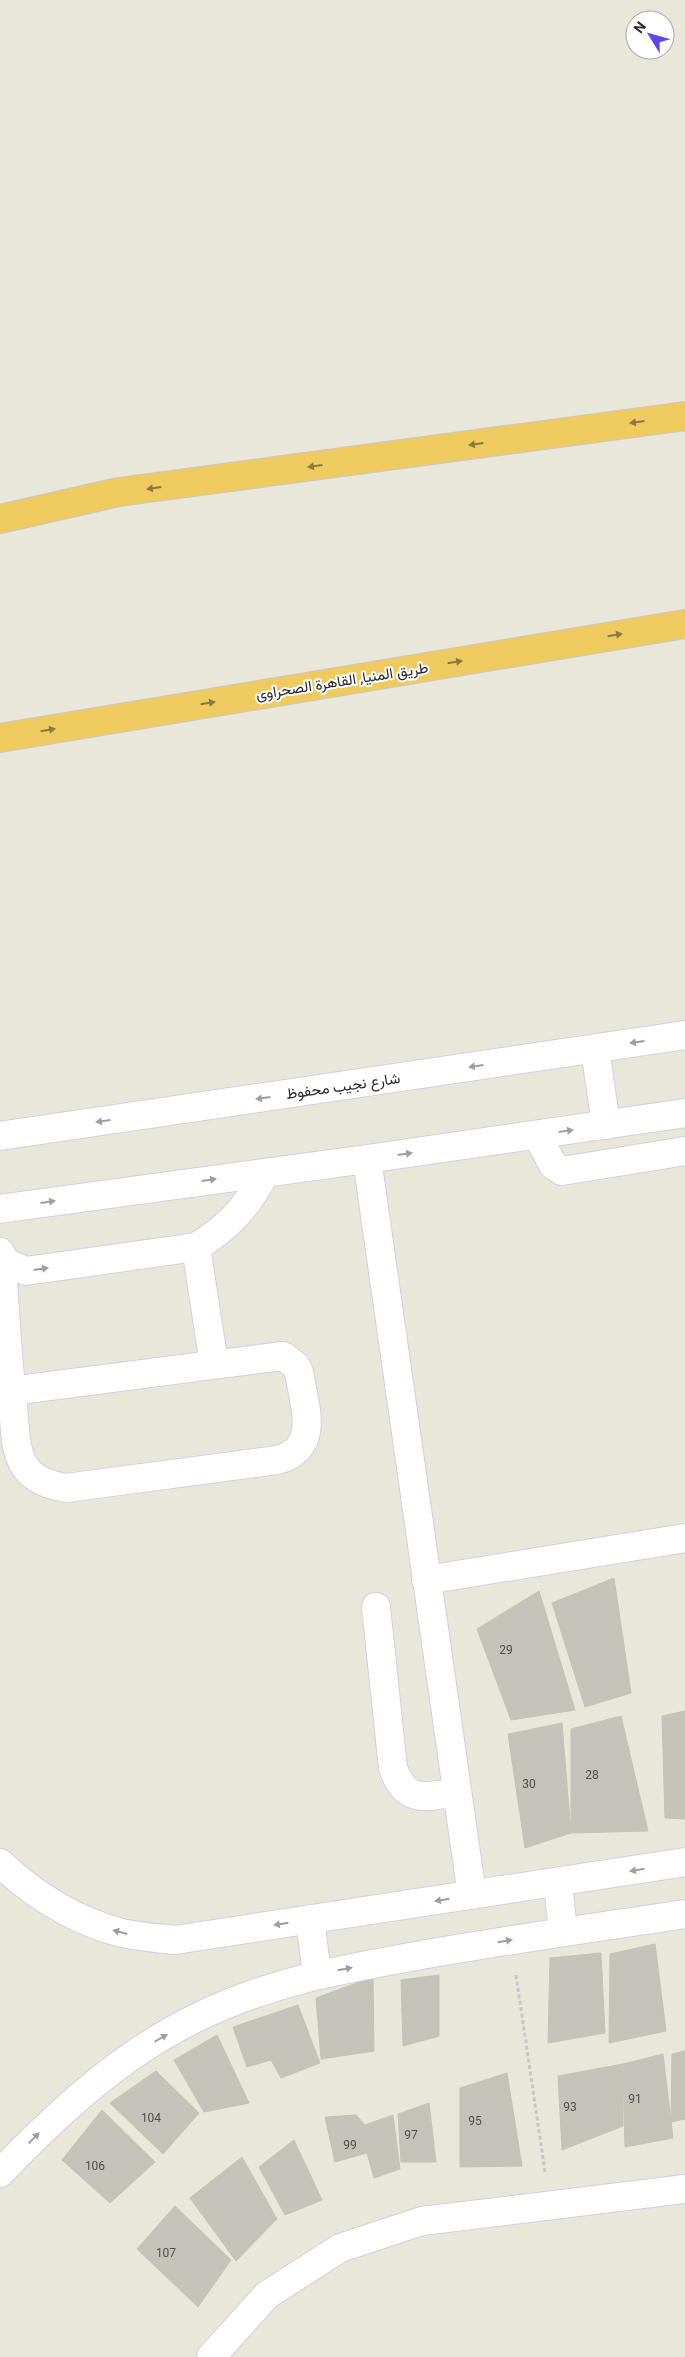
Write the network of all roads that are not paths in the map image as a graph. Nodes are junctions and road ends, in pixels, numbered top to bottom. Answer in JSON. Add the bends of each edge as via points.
{"nodes":[{"id":1,"x":685,"y":416,"type":"edge"},
{"id":2,"x":0,"y":519,"type":"edge"},
{"id":3,"x":685,"y":624,"type":"edge"},
{"id":4,"x":0,"y":738,"type":"edge"},
{"id":5,"x":685,"y":1035,"type":"edge"},
{"id":6,"x":595,"y":1049,"type":"junction"},
{"id":7,"x":685,"y":1113,"type":"edge"},
{"id":8,"x":606,"y":1124,"type":"junction"},
{"id":9,"x":537,"y":1135,"type":"junction"},
{"id":10,"x":0,"y":1136,"type":"edge"},
{"id":11,"x":685,"y":1151,"type":"edge"},
{"id":12,"x":367,"y":1159,"type":"junction"},
{"id":13,"x":265,"y":1173,"type":"junction"},
{"id":14,"x":0,"y":1208,"type":"edge"},
{"id":15,"x":196,"y":1247,"type":"junction"},
{"id":16,"x":0,"y":1253,"type":"edge"},
{"id":17,"x":214,"y":1364,"type":"junction"},
{"id":18,"x":11,"y":1391,"type":"junction"},
{"id":19,"x":685,"y":1538,"type":"edge"},
{"id":20,"x":426,"y":1580,"type":"junction"},
{"id":21,"x":376,"y":1607,"type":"dead end"},
{"id":22,"x":457,"y":1792,"type":"junction"},
{"id":23,"x":685,"y":1862,"type":"edge"},
{"id":24,"x":0,"y":1863,"type":"edge"},
{"id":25,"x":558,"y":1883,"type":"junction"},
{"id":26,"x":472,"y":1895,"type":"junction"},
{"id":27,"x":685,"y":1914,"type":"edge"},
{"id":28,"x":310,"y":1920,"type":"junction"},
{"id":29,"x":563,"y":1932,"type":"junction"},
{"id":30,"x":317,"y":1974,"type":"junction"},
{"id":31,"x":0,"y":2173,"type":"edge"},
{"id":32,"x":685,"y":2188,"type":"edge"},
{"id":33,"x":211,"y":2357,"type":"edge"}],
"edges":[{"from":1,"to":2,"type":"highway","one_way":true,"via":[[119,492]]},
{"from":4,"to":3,"type":"highway","name":"طريق المنيا, القاهرة الصحراوى","one_way":true},
{"from":5,"to":6,"type":"street","name":"شارع نجيب محفوظ","one_way":true},
{"from":6,"to":8,"type":"street"},
{"from":6,"to":10,"type":"street","name":"شارع نجيب محفوظ","one_way":true},
{"from":7,"to":8,"type":"street"},
{"from":9,"to":8,"type":"street","one_way":true},
{"from":9,"to":11,"type":"street","via":[[552,1165],[562,1171]]},
{"from":12,"to":9,"type":"street","one_way":true},
{"from":12,"to":13,"type":"street"},
{"from":12,"to":20,"type":"street"},
{"from":14,"to":13,"type":"street","one_way":true},
{"from":13,"to":15,"type":"street","via":[[237,1216],[219,1234]]},
{"from":16,"to":15,"type":"street","one_way":true,"via":[[6,1263],[26,1271]]},
{"from":15,"to":17,"type":"street"},
{"from":16,"to":18,"type":"street"},
{"from":17,"to":18,"type":"street"},
{"from":17,"to":18,"type":"street","via":[[283,1356],[295,1365],[299,1372],[308,1430],[298,1451],[277,1460],[66,1488],[52,1486],[28,1471],[21,1459]]},
{"from":19,"to":20,"type":"street"},
{"from":20,"to":22,"type":"street"},
{"from":21,"to":22,"type":"street","via":[[398,1783],[410,1794],[424,1798]]},
{"from":22,"to":26,"type":"street"},
{"from":23,"to":25,"type":"street","one_way":true},
{"from":28,"to":24,"type":"street","one_way":true,"via":[[175,1940],[122,1933],[72,1916],[26,1888]]},
{"from":25,"to":26,"type":"street"},
{"from":25,"to":29,"type":"street"},
{"from":26,"to":28,"type":"street","one_way":true},
{"from":27,"to":29,"type":"street"},
{"from":28,"to":30,"type":"street"},
{"from":30,"to":29,"type":"street","one_way":true},
{"from":31,"to":30,"type":"street","one_way":true,"via":[[86,2089],[140,2050],[197,2017],[258,1991]]},
{"from":32,"to":33,"type":"street","via":[[422,2221],[340,2248],[267,2296]]}]}
